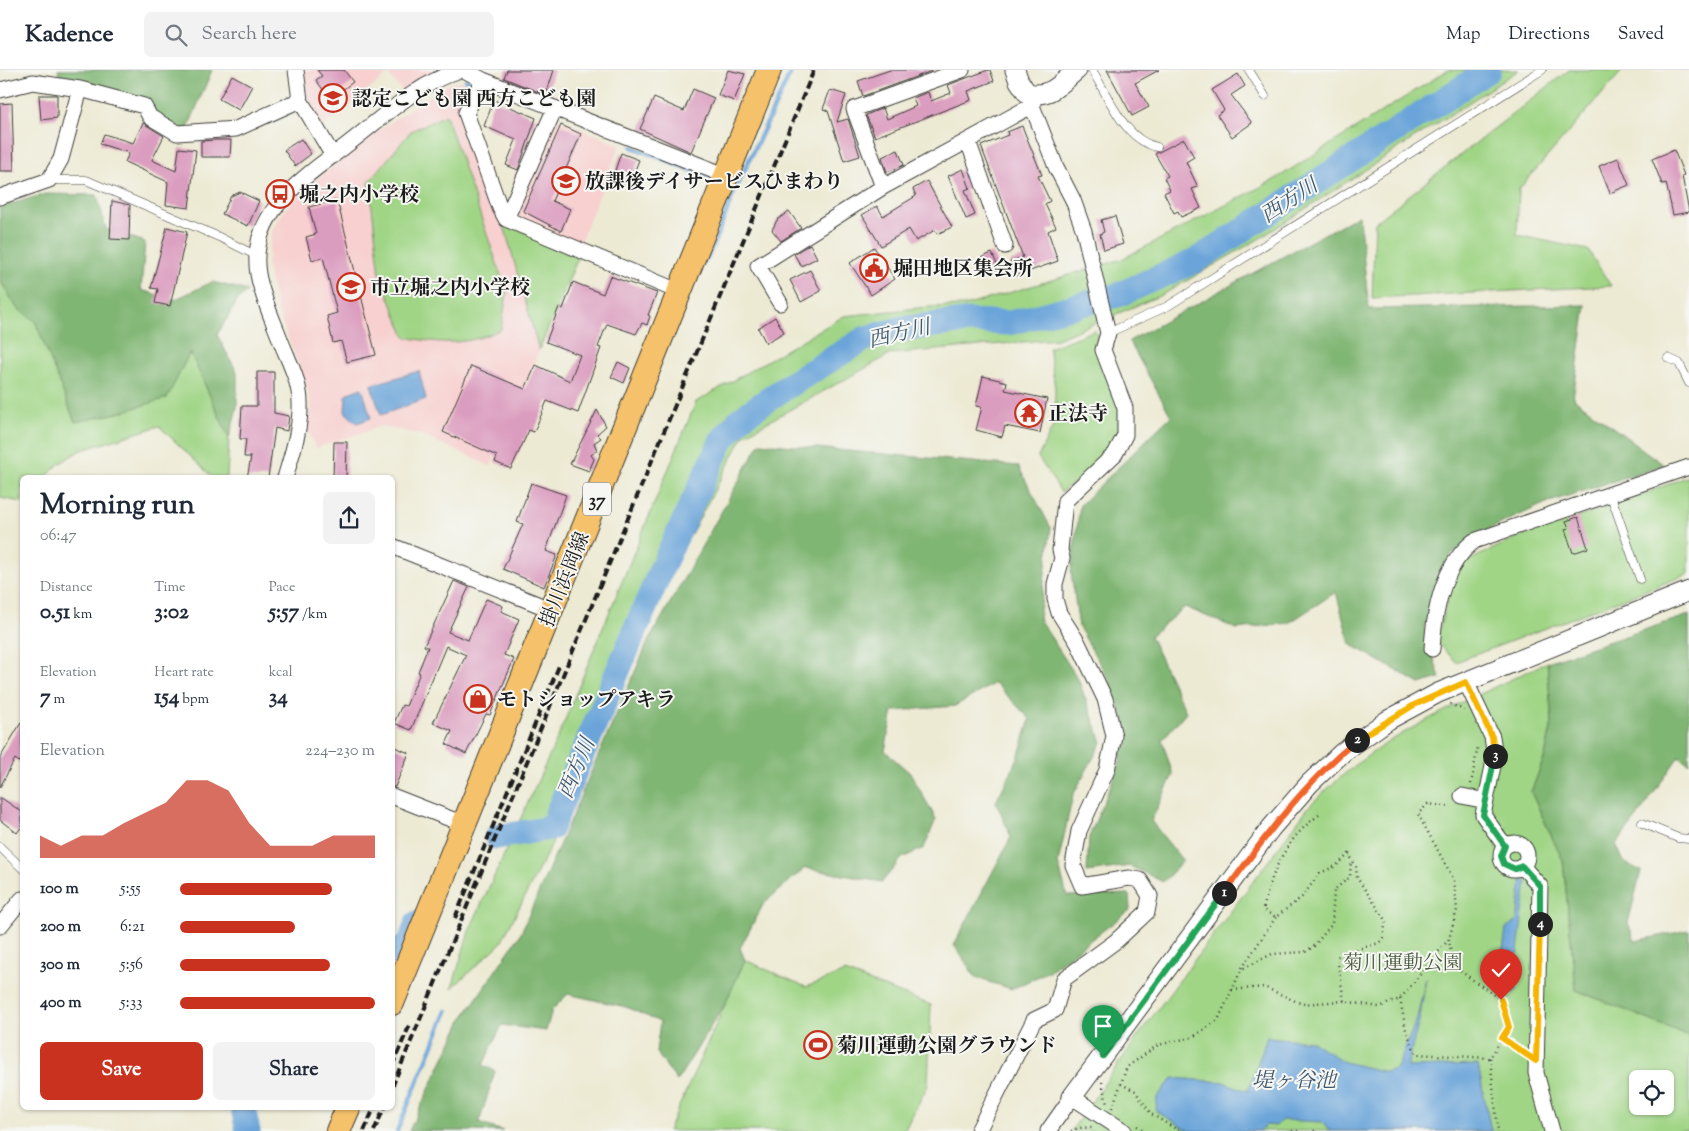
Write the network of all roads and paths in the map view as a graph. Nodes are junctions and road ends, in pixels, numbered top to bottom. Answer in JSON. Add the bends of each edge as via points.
{"nodes":[{"id":1,"x":296,"y":70,"type":"edge"},
{"id":2,"x":460,"y":70,"type":"edge"},
{"id":3,"x":464,"y":70,"type":"edge"},
{"id":4,"x":769,"y":70,"type":"edge"},
{"id":5,"x":962,"y":70,"type":"edge"},
{"id":6,"x":1015,"y":70,"type":"edge"},
{"id":7,"x":1077,"y":70,"type":"edge"},
{"id":8,"x":1092,"y":70,"type":"edge"},
{"id":9,"x":1249,"y":70,"type":"edge"},
{"id":10,"x":1542,"y":70,"type":"edge"},
{"id":11,"x":481,"y":83,"type":"junction"},
{"id":12,"x":80,"y":89,"type":"junction"},
{"id":13,"x":0,"y":90,"type":"edge"},
{"id":14,"x":1265,"y":96,"type":"dead end"},
{"id":15,"x":1030,"y":99,"type":"junction"},
{"id":16,"x":300,"y":100,"type":"junction"},
{"id":17,"x":553,"y":113,"type":"junction"},
{"id":18,"x":968,"y":141,"type":"junction"},
{"id":19,"x":1157,"y":147,"type":"dead end"},
{"id":20,"x":333,"y":156,"type":"junction"},
{"id":21,"x":727,"y":176,"type":"junction"},
{"id":22,"x":48,"y":180,"type":"junction"},
{"id":23,"x":883,"y":187,"type":"junction"},
{"id":24,"x":0,"y":197,"type":"edge"},
{"id":25,"x":506,"y":219,"type":"junction"},
{"id":26,"x":1005,"y":246,"type":"dead end"},
{"id":27,"x":257,"y":256,"type":"junction"},
{"id":28,"x":680,"y":292,"type":"junction"},
{"id":29,"x":780,"y":303,"type":"dead end"},
{"id":30,"x":1108,"y":333,"type":"junction"},
{"id":31,"x":1668,"y":358,"type":"dead end"},
{"id":32,"x":1689,"y":384,"type":"edge"},
{"id":33,"x":1689,"y":467,"type":"edge"},
{"id":34,"x":286,"y":475,"type":"edge"},
{"id":35,"x":1610,"y":493,"type":"junction"},
{"id":36,"x":395,"y":547,"type":"edge"},
{"id":37,"x":1640,"y":579,"type":"dead end"},
{"id":38,"x":1689,"y":591,"type":"edge"},
{"id":39,"x":552,"y":610,"type":"junction"},
{"id":40,"x":1432,"y":649,"type":"dead end"},
{"id":41,"x":1466,"y":682,"type":"junction"},
{"id":42,"x":1448,"y":704,"type":"dead end"},
{"id":43,"x":1471,"y":713,"type":"dead end"},
{"id":44,"x":1480,"y":738,"type":"dead end"},
{"id":45,"x":1466,"y":790,"type":"joint"},
{"id":46,"x":395,"y":797,"type":"edge"},
{"id":47,"x":1486,"y":801,"type":"junction"},
{"id":48,"x":1428,"y":804,"type":"dead end"},
{"id":49,"x":1319,"y":815,"type":"dead end"},
{"id":50,"x":1642,"y":823,"type":"dead end"},
{"id":51,"x":466,"y":825,"type":"junction"},
{"id":52,"x":1689,"y":839,"type":"edge"},
{"id":53,"x":0,"y":847,"type":"edge"},
{"id":54,"x":1352,"y":859,"type":"junction"},
{"id":55,"x":20,"y":866,"type":"edge"},
{"id":56,"x":20,"y":901,"type":"edge"},
{"id":57,"x":1276,"y":917,"type":"junction"},
{"id":58,"x":0,"y":926,"type":"edge"},
{"id":59,"x":1449,"y":939,"type":"junction"},
{"id":60,"x":1242,"y":968,"type":"junction"},
{"id":61,"x":1232,"y":990,"type":"junction"},
{"id":62,"x":395,"y":996,"type":"edge"},
{"id":63,"x":1400,"y":999,"type":"junction"},
{"id":64,"x":1344,"y":1001,"type":"junction"},
{"id":65,"x":1502,"y":1038,"type":"junction"},
{"id":66,"x":1490,"y":1058,"type":"junction"},
{"id":67,"x":1536,"y":1061,"type":"junction"},
{"id":68,"x":1102,"y":1081,"type":"dead end"},
{"id":69,"x":1121,"y":1084,"type":"junction"},
{"id":70,"x":1072,"y":1097,"type":"junction"},
{"id":71,"x":347,"y":1110,"type":"edge"},
{"id":72,"x":1106,"y":1118,"type":"junction"},
{"id":73,"x":1317,"y":1128,"type":"dead end"},
{"id":74,"x":338,"y":1131,"type":"edge"},
{"id":75,"x":978,"y":1131,"type":"edge"},
{"id":76,"x":1048,"y":1131,"type":"edge"},
{"id":77,"x":1072,"y":1131,"type":"edge"},
{"id":78,"x":1124,"y":1131,"type":"edge"},
{"id":79,"x":1179,"y":1131,"type":"edge"},
{"id":80,"x":1292,"y":1131,"type":"edge"},
{"id":81,"x":1299,"y":1131,"type":"edge"},
{"id":82,"x":1314,"y":1131,"type":"edge"},
{"id":83,"x":1498,"y":1131,"type":"edge"},
{"id":84,"x":1552,"y":1131,"type":"edge"}],
"edges":[{"from":1,"to":16,"type":"street"},
{"from":2,"to":20,"type":"street","via":[[441,76]]},
{"from":3,"to":11,"type":"street"},
{"from":4,"to":21,"type":"main road","name":"掛川浜岡線","number":"37"},
{"from":5,"to":23,"type":"street","via":[[854,109]]},
{"from":6,"to":15,"type":"street"},
{"from":7,"to":15,"type":"street","via":[[1053,90]]},
{"from":8,"to":19,"type":"lane","via":[[1129,131],[1145,145]]},
{"from":9,"to":14,"type":"lane"},
{"from":10,"to":30,"type":"lane","via":[[1168,306]]},
{"from":11,"to":17,"type":"street"},
{"from":11,"to":25,"type":"street","via":[[466,113]]},
{"from":12,"to":13,"type":"street","via":[[34,82]]},
{"from":12,"to":16,"type":"street","via":[[144,106],[150,117],[177,133],[236,129]]},
{"from":12,"to":22,"type":"street","via":[[62,159]]},
{"from":15,"to":18,"type":"street"},
{"from":15,"to":30,"type":"street","via":[[1084,231]]},
{"from":16,"to":20,"type":"street"},
{"from":17,"to":21,"type":"street"},
{"from":17,"to":25,"type":"street"},
{"from":18,"to":23,"type":"street"},
{"from":18,"to":26,"type":"street"},
{"from":20,"to":27,"type":"street","via":[[280,200],[266,220]]},
{"from":21,"to":28,"type":"main road","name":"掛川浜岡線","number":"37"},
{"from":22,"to":24,"type":"street"},
{"from":22,"to":27,"type":"lane","via":[[86,180],[219,236]]},
{"from":23,"to":29,"type":"street","via":[[758,266]]},
{"from":25,"to":28,"type":"street"},
{"from":27,"to":34,"type":"street","via":[[264,296],[297,382],[300,404]]},
{"from":28,"to":39,"type":"main road","name":"掛川浜岡線","number":"37"},
{"from":30,"to":75,"type":"street","via":[[1103,350],[1125,408],[1125,435],[1115,454],[1065,501],[1062,558],[1055,599],[1059,613],[1106,699],[1114,736],[1107,770],[1079,832],[1073,865],[1082,886],[1129,878],[1140,880],[1150,896],[1147,912],[1116,941],[1064,979],[1055,1010],[1034,1020]]},
{"from":31,"to":32,"type":"lane","via":[[1679,363]]},
{"from":33,"to":35,"type":"street"},
{"from":35,"to":37,"type":"lane"},
{"from":35,"to":40,"type":"street","via":[[1474,542],[1462,551],[1448,571],[1433,625]]},
{"from":36,"to":39,"type":"street"},
{"from":38,"to":41,"type":"street"},
{"from":39,"to":51,"type":"main road","name":"掛川浜岡線","number":"37"},
{"from":41,"to":47,"type":"street","via":[[1501,756]]},
{"from":41,"to":70,"type":"street","via":[[1414,705],[1364,736],[1310,783],[1271,828]]},
{"from":42,"to":43,"type":"path"},
{"from":44,"to":45,"type":"path"},
{"from":45,"to":47,"type":"street"},
{"from":46,"to":51,"type":"street"},
{"from":47,"to":67,"type":"street","via":[[1483,815],[1505,846],[1501,856],[1504,864],[1515,869],[1522,866],[1540,886]]},
{"from":48,"to":59,"type":"path","via":[[1418,814],[1454,880],[1457,910]]},
{"from":49,"to":57,"type":"path","via":[[1298,832],[1284,851],[1270,880],[1264,910]]},
{"from":50,"to":52,"type":"lane","via":[[1678,838]]},
{"from":51,"to":62,"type":"main road","name":"掛川浜岡線","number":"37"},
{"from":53,"to":55,"type":"lane"},
{"from":54,"to":57,"type":"path","via":[[1349,854],[1336,866],[1320,873],[1302,897]]},
{"from":54,"to":60,"type":"path","via":[[1350,877],[1334,890],[1332,924],[1314,946],[1305,952],[1272,954]]},
{"from":54,"to":64,"type":"path","via":[[1357,878],[1386,920],[1379,944],[1341,954],[1337,958]]},
{"from":56,"to":58,"type":"street"},
{"from":57,"to":60,"type":"path"},
{"from":59,"to":63,"type":"path"},
{"from":59,"to":65,"type":"path","via":[[1451,954],[1459,970],[1501,1000],[1509,1027]]},
{"from":60,"to":61,"type":"path"},
{"from":61,"to":64,"type":"path","via":[[1264,986],[1302,1004]]},
{"from":61,"to":69,"type":"path","via":[[1218,1020],[1193,1037],[1158,1045],[1127,1067]]},
{"from":63,"to":64,"type":"path","via":[[1379,1007]]},
{"from":63,"to":66,"type":"path","via":[[1406,1030],[1416,1054]]},
{"from":65,"to":66,"type":"path"},
{"from":65,"to":67,"type":"path"},
{"from":66,"to":83,"type":"path"},
{"from":67,"to":84,"type":"street","via":[[1538,1087]]},
{"from":68,"to":72,"type":"path"},
{"from":69,"to":72,"type":"path"},
{"from":69,"to":79,"type":"path","via":[[1135,1090],[1151,1114]]},
{"from":70,"to":72,"type":"street"},
{"from":70,"to":76,"type":"street"},
{"from":71,"to":74,"type":"main road"},
{"from":72,"to":77,"type":"path"},
{"from":72,"to":78,"type":"street"},
{"from":73,"to":82,"type":"path"},
{"from":80,"to":81,"type":"path"}]}
